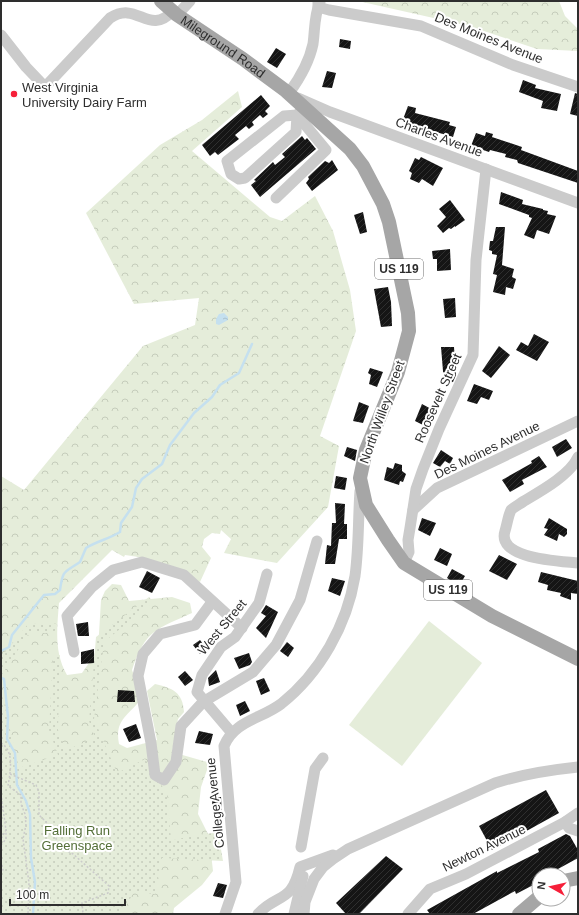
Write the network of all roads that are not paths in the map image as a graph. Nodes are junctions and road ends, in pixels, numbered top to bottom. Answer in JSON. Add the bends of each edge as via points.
{"nodes":[{"id":1,"x":161,"y":1,"type":"edge"},
{"id":2,"x":190,"y":1,"type":"edge"},
{"id":3,"x":319,"y":3,"type":"edge"},
{"id":4,"x":175,"y":13,"type":"junction"},
{"id":5,"x":1,"y":35,"type":"edge"},
{"id":6,"x":578,"y":87,"type":"edge"},
{"id":7,"x":289,"y":93,"type":"junction"},
{"id":8,"x":300,"y":111,"type":"junction"},
{"id":9,"x":486,"y":169,"type":"junction"},
{"id":10,"x":276,"y":198,"type":"dead end"},
{"id":11,"x":578,"y":203,"type":"edge"},
{"id":12,"x":578,"y":421,"type":"edge"},
{"id":13,"x":578,"y":457,"type":"edge"},
{"id":14,"x":360,"y":478,"type":"junction"},
{"id":15,"x":413,"y":510,"type":"junction"},
{"id":16,"x":317,"y":541,"type":"dead end"},
{"id":17,"x":404,"y":563,"type":"junction"},
{"id":18,"x":578,"y":563,"type":"edge"},
{"id":19,"x":267,"y":574,"type":"dead end"},
{"id":20,"x":212,"y":602,"type":"junction"},
{"id":21,"x":242,"y":628,"type":"junction"},
{"id":22,"x":74,"y":652,"type":"dead end"},
{"id":23,"x":578,"y":659,"type":"edge"},
{"id":24,"x":203,"y":702,"type":"junction"},
{"id":25,"x":231,"y":732,"type":"junction"},
{"id":26,"x":323,"y":758,"type":"dead end"},
{"id":27,"x":578,"y":767,"type":"edge"},
{"id":28,"x":578,"y":813,"type":"edge"},
{"id":29,"x":565,"y":822,"type":"junction"},
{"id":30,"x":578,"y":831,"type":"edge"},
{"id":31,"x":356,"y":846,"type":"junction"},
{"id":32,"x":301,"y":847,"type":"dead end"},
{"id":33,"x":302,"y":868,"type":"junction"},
{"id":34,"x":531,"y":904,"type":"edge"},
{"id":35,"x":225,"y":914,"type":"edge"},
{"id":36,"x":258,"y":914,"type":"edge"},
{"id":37,"x":294,"y":914,"type":"edge"},
{"id":38,"x":304,"y":914,"type":"edge"},
{"id":39,"x":408,"y":914,"type":"edge"},
{"id":40,"x":519,"y":914,"type":"edge"}],
"edges":[{"from":1,"to":4,"type":"main road","name":"Mileground Road","number":"US 119"},
{"from":2,"to":4,"type":"street"},
{"from":3,"to":6,"type":"street","name":"Des Moines Avenue","via":[[421,26],[512,65]]},
{"from":3,"to":7,"type":"street","via":[[309,59]]},
{"from":4,"to":5,"type":"street","via":[[160,21],[132,12],[117,13],[45,87]]},
{"from":4,"to":7,"type":"main road","name":"Mileground Road","number":"US 119"},
{"from":7,"to":8,"type":"main road","name":"North Willey Street","number":"US 119"},
{"from":7,"to":9,"type":"street","name":"Charles Avenue","via":[[330,112]]},
{"from":8,"to":8,"type":"street","via":[[284,116],[227,162],[231,174],[239,179],[245,178],[291,137],[296,132]]},
{"from":8,"to":10,"type":"street","via":[[326,150]]},
{"from":8,"to":14,"type":"main road","name":"North Willey Street","number":"US 119","via":[[350,149],[373,184],[389,222],[408,313],[406,347],[366,450]]},
{"from":9,"to":11,"type":"street","name":"Charles Avenue"},
{"from":9,"to":15,"type":"street","name":"Roosevelt Street","via":[[476,260],[473,354],[423,469],[416,489]]},
{"from":12,"to":15,"type":"street","name":"Des Moines Avenue","via":[[438,488]]},
{"from":13,"to":18,"type":"street","via":[[576,462],[555,481],[512,509],[504,534],[506,544],[512,550],[530,556]]},
{"from":14,"to":17,"type":"main road","name":"North Willey Street","number":"US 119","via":[[366,505]]},
{"from":14,"to":25,"type":"street","via":[[355,576],[347,609],[336,638],[298,689],[279,705]]},
{"from":15,"to":17,"type":"street","name":"Roosevelt Street","via":[[408,540],[409,552]]},
{"from":16,"to":24,"type":"street","via":[[300,600],[276,645],[253,672]]},
{"from":17,"to":23,"type":"main road","name":"North Willey Street","number":"US 119","via":[[492,616]]},
{"from":19,"to":21,"type":"street","name":"West Street","via":[[259,603]]},
{"from":20,"to":21,"type":"street"},
{"from":20,"to":22,"type":"street","via":[[184,575],[142,562],[113,570],[92,587],[67,616]]},
{"from":20,"to":24,"type":"street","via":[[195,625],[160,634],[143,654],[138,676],[155,775],[164,780],[176,762],[181,726]]},
{"from":21,"to":24,"type":"street","name":"West Street","via":[[221,647],[202,675],[196,692]]},
{"from":24,"to":25,"type":"street","name":"West Street"},
{"from":25,"to":35,"type":"street","name":"College Avenue","via":[[224,746],[224,754],[236,882]]},
{"from":26,"to":32,"type":"street","via":[[315,769]]},
{"from":27,"to":31,"type":"street","via":[[520,774],[477,790]]},
{"from":28,"to":29,"type":"street","name":"Newton Avenue"},
{"from":29,"to":30,"type":"street","via":[[569,828]]},
{"from":29,"to":39,"type":"street","name":"Newton Avenue","via":[[466,874],[430,889]]},
{"from":31,"to":33,"type":"street"},
{"from":31,"to":38,"type":"street","via":[[323,867],[308,891]]},
{"from":33,"to":36,"type":"street","via":[[289,893],[266,906]]},
{"from":33,"to":37,"type":"street"},
{"from":34,"to":40,"type":"main road"}]}
